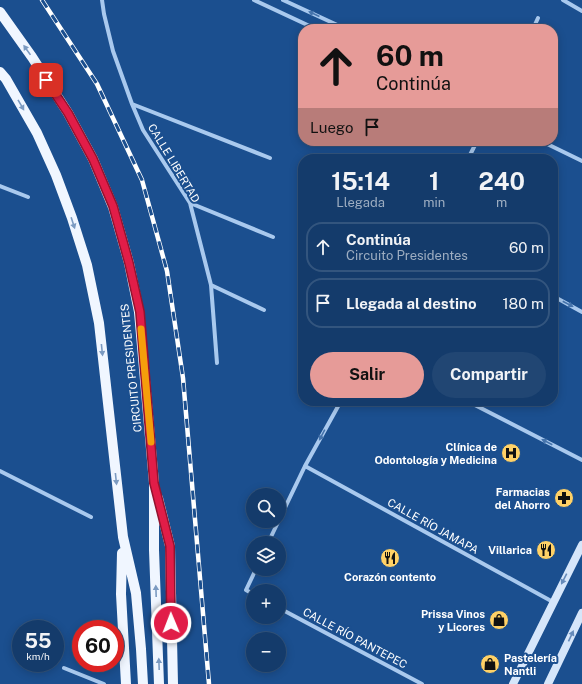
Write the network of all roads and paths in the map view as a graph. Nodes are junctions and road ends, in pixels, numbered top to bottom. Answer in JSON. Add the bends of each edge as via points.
{"nodes":[{"id":1,"x":102,"y":0,"type":"edge"},
{"id":2,"x":254,"y":0,"type":"edge"},
{"id":3,"x":283,"y":0,"type":"edge"},
{"id":4,"x":563,"y":0,"type":"edge"},
{"id":5,"x":582,"y":11,"type":"edge"},
{"id":6,"x":0,"y":12,"type":"edge"},
{"id":7,"x":538,"y":18,"type":"dead end"},
{"id":8,"x":305,"y":24,"type":"edge"},
{"id":9,"x":335,"y":24,"type":"edge"},
{"id":10,"x":535,"y":24,"type":"edge"},
{"id":11,"x":0,"y":72,"type":"edge"},
{"id":12,"x":132,"y":104,"type":"junction"},
{"id":13,"x":551,"y":146,"type":"edge"},
{"id":14,"x":270,"y":158,"type":"dead end"},
{"id":15,"x":582,"y":161,"type":"edge"},
{"id":16,"x":0,"y":186,"type":"edge"},
{"id":17,"x":28,"y":197,"type":"dead end"},
{"id":18,"x":190,"y":203,"type":"junction"},
{"id":19,"x":273,"y":237,"type":"dead end"},
{"id":20,"x":211,"y":285,"type":"junction"},
{"id":21,"x":558,"y":299,"type":"edge"},
{"id":22,"x":264,"y":310,"type":"dead end"},
{"id":23,"x":582,"y":312,"type":"edge"},
{"id":24,"x":217,"y":364,"type":"dead end"},
{"id":25,"x":337,"y":406,"type":"edge"},
{"id":26,"x":477,"y":406,"type":"edge"},
{"id":27,"x":582,"y":460,"type":"edge"},
{"id":28,"x":305,"y":466,"type":"junction"},
{"id":29,"x":0,"y":471,"type":"edge"},
{"id":30,"x":154,"y":483,"type":"junction"},
{"id":31,"x":91,"y":517,"type":"dead end"},
{"id":32,"x":271,"y":536,"type":"edge"},
{"id":33,"x":123,"y":537,"type":"junction"},
{"id":34,"x":582,"y":545,"type":"edge"},
{"id":35,"x":553,"y":602,"type":"junction"},
{"id":36,"x":286,"y":612,"type":"edge"},
{"id":37,"x":582,"y":614,"type":"edge"},
{"id":38,"x":64,"y":668,"type":"dead end"},
{"id":39,"x":104,"y":684,"type":"edge"},
{"id":40,"x":126,"y":684,"type":"edge"},
{"id":41,"x":142,"y":684,"type":"edge"},
{"id":42,"x":159,"y":684,"type":"edge"},
{"id":43,"x":173,"y":684,"type":"edge"},
{"id":44,"x":422,"y":684,"type":"edge"},
{"id":45,"x":513,"y":684,"type":"edge"},
{"id":46,"x":548,"y":684,"type":"edge"}],
"edges":[{"from":1,"to":12,"type":"street","name":"CALLE LIBERTAD","via":[[113,51]]},
{"from":2,"to":8,"type":"street"},
{"from":9,"to":3,"type":"street","one_way":true},
{"from":4,"to":5,"type":"street"},
{"from":30,"to":6,"type":"main road","name":"CIRCUITO PRESIDENTES","one_way":true,"via":[[140,312],[113,206],[93,159],[68,113]]},
{"from":7,"to":10,"type":"street"},
{"from":11,"to":33,"type":"main road","one_way":true,"via":[[37,133],[56,175],[87,265],[99,323]]},
{"from":12,"to":14,"type":"street"},
{"from":12,"to":18,"type":"street","name":"CALLE LIBERTAD","via":[[143,130]]},
{"from":13,"to":15,"type":"street"},
{"from":16,"to":17,"type":"street"},
{"from":18,"to":19,"type":"street"},
{"from":18,"to":20,"type":"street","name":"CALLE LIBERTAD"},
{"from":20,"to":22,"type":"street"},
{"from":20,"to":24,"type":"street","name":"CALLE LIBERTAD"},
{"from":21,"to":23,"type":"street","one_way":true},
{"from":25,"to":28,"type":"street","one_way":true},
{"from":27,"to":26,"type":"street","one_way":true},
{"from":28,"to":32,"type":"street"},
{"from":28,"to":35,"type":"street","name":"CALLE RÍO JAMAPA"},
{"from":29,"to":31,"type":"street"},
{"from":42,"to":30,"type":"main road","name":"CIRCUITO PRESIDENTES","one_way":true},
{"from":30,"to":43,"type":"main road","via":[[170,546]]},
{"from":33,"to":40,"type":"main road","via":[[121,594]]},
{"from":33,"to":41,"type":"main road","via":[[136,593]]},
{"from":34,"to":35,"type":"main road","one_way":true},
{"from":35,"to":45,"type":"main road"},
{"from":36,"to":44,"type":"street","name":"CALLE RÍO PANTEPEC"},
{"from":46,"to":37,"type":"main road","one_way":true},
{"from":38,"to":39,"type":"street"}]}
